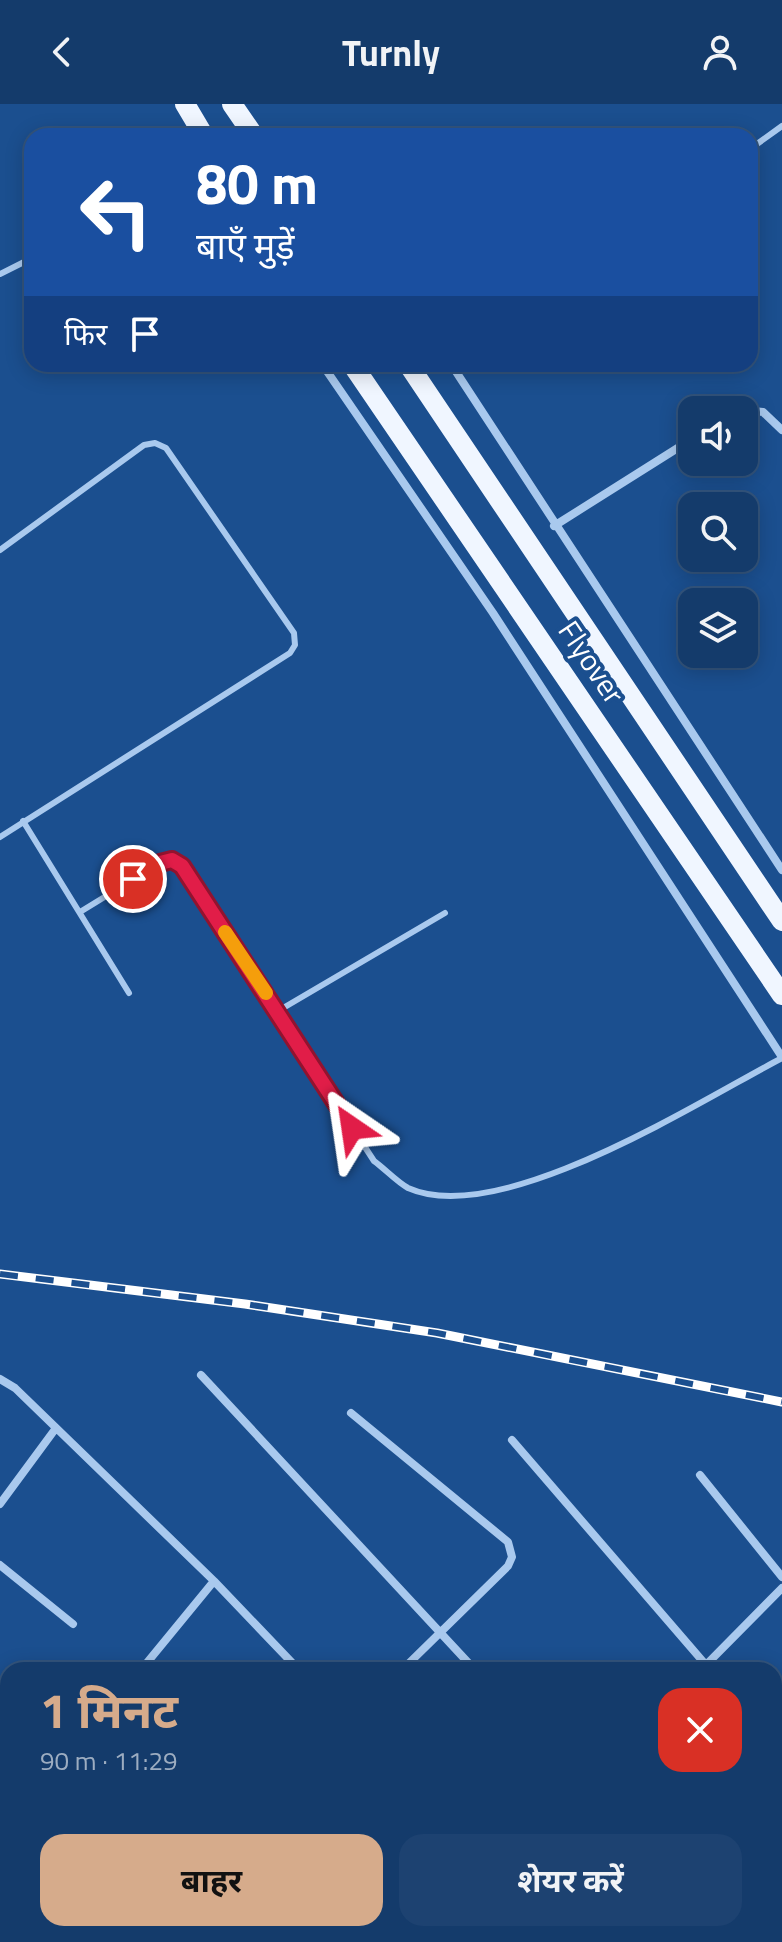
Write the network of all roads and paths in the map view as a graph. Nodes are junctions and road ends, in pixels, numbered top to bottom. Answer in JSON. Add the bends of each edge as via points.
{"nodes":[{"id":1,"x":185,"y":104,"type":"edge"},
{"id":2,"x":232,"y":104,"type":"edge"},
{"id":3,"x":782,"y":126,"type":"edge"},
{"id":4,"x":199,"y":128,"type":"edge"},
{"id":5,"x":248,"y":128,"type":"edge"},
{"id":6,"x":758,"y":143,"type":"edge"},
{"id":7,"x":24,"y":262,"type":"edge"},
{"id":8,"x":0,"y":274,"type":"edge"},
{"id":9,"x":327,"y":372,"type":"edge"},
{"id":10,"x":357,"y":372,"type":"edge"},
{"id":11,"x":413,"y":372,"type":"edge"},
{"id":12,"x":456,"y":372,"type":"edge"},
{"id":13,"x":758,"y":412,"type":"edge"},
{"id":14,"x":782,"y":430,"type":"edge"},
{"id":15,"x":678,"y":448,"type":"edge"},
{"id":16,"x":554,"y":526,"type":"junction"},
{"id":17,"x":0,"y":550,"type":"edge"},
{"id":18,"x":23,"y":821,"type":"junction"},
{"id":19,"x":0,"y":837,"type":"edge"},
{"id":20,"x":782,"y":870,"type":"edge"},
{"id":21,"x":80,"y":912,"type":"junction"},
{"id":22,"x":445,"y":913,"type":"dead end"},
{"id":23,"x":782,"y":921,"type":"edge"},
{"id":24,"x":778,"y":988,"type":"edge"},
{"id":25,"x":129,"y":993,"type":"dead end"},
{"id":26,"x":278,"y":1011,"type":"junction"},
{"id":27,"x":782,"y":1057,"type":"edge"},
{"id":28,"x":201,"y":1375,"type":"dead end"},
{"id":29,"x":0,"y":1379,"type":"edge"},
{"id":30,"x":351,"y":1413,"type":"dead end"},
{"id":31,"x":56,"y":1428,"type":"junction"},
{"id":32,"x":512,"y":1440,"type":"dead end"},
{"id":33,"x":700,"y":1475,"type":"dead end"},
{"id":34,"x":0,"y":1504,"type":"edge"},
{"id":35,"x":0,"y":1565,"type":"edge"},
{"id":36,"x":782,"y":1577,"type":"edge"},
{"id":37,"x":214,"y":1581,"type":"junction"},
{"id":38,"x":782,"y":1588,"type":"edge"},
{"id":39,"x":73,"y":1624,"type":"dead end"},
{"id":40,"x":441,"y":1634,"type":"junction"},
{"id":41,"x":148,"y":1662,"type":"edge"},
{"id":42,"x":291,"y":1662,"type":"edge"},
{"id":43,"x":411,"y":1662,"type":"edge"},
{"id":44,"x":467,"y":1662,"type":"edge"},
{"id":45,"x":699,"y":1662,"type":"edge"},
{"id":46,"x":710,"y":1662,"type":"edge"}],
"edges":[{"from":1,"to":4,"type":"main road"},
{"from":2,"to":5,"type":"main road"},
{"from":3,"to":6,"type":"lane"},
{"from":7,"to":8,"type":"lane"},
{"from":9,"to":27,"type":"street","via":[[493,613]]},
{"from":10,"to":24,"type":"main road","name":"Flyover"},
{"from":11,"to":23,"type":"main road","name":"Flyover"},
{"from":12,"to":16,"type":"street"},
{"from":13,"to":14,"type":"street"},
{"from":15,"to":16,"type":"street"},
{"from":16,"to":20,"type":"street"},
{"from":17,"to":18,"type":"lane","via":[[144,445],[155,443],[166,448],[294,633],[290,653]]},
{"from":18,"to":19,"type":"lane"},
{"from":18,"to":21,"type":"lane"},
{"from":21,"to":25,"type":"lane"},
{"from":21,"to":26,"type":"lane","via":[[172,860],[182,866]]},
{"from":22,"to":26,"type":"lane"},
{"from":26,"to":27,"type":"lane","via":[[374,1161],[408,1188],[457,1197],[511,1190],[565,1171]]},
{"from":28,"to":40,"type":"street"},
{"from":29,"to":31,"type":"street"},
{"from":30,"to":40,"type":"street","via":[[511,1549],[508,1566]]},
{"from":31,"to":34,"type":"street"},
{"from":31,"to":37,"type":"street"},
{"from":32,"to":45,"type":"street"},
{"from":33,"to":36,"type":"street"},
{"from":35,"to":39,"type":"street"},
{"from":37,"to":41,"type":"street"},
{"from":37,"to":42,"type":"street"},
{"from":38,"to":46,"type":"street"},
{"from":40,"to":43,"type":"street"},
{"from":40,"to":44,"type":"street"}]}
